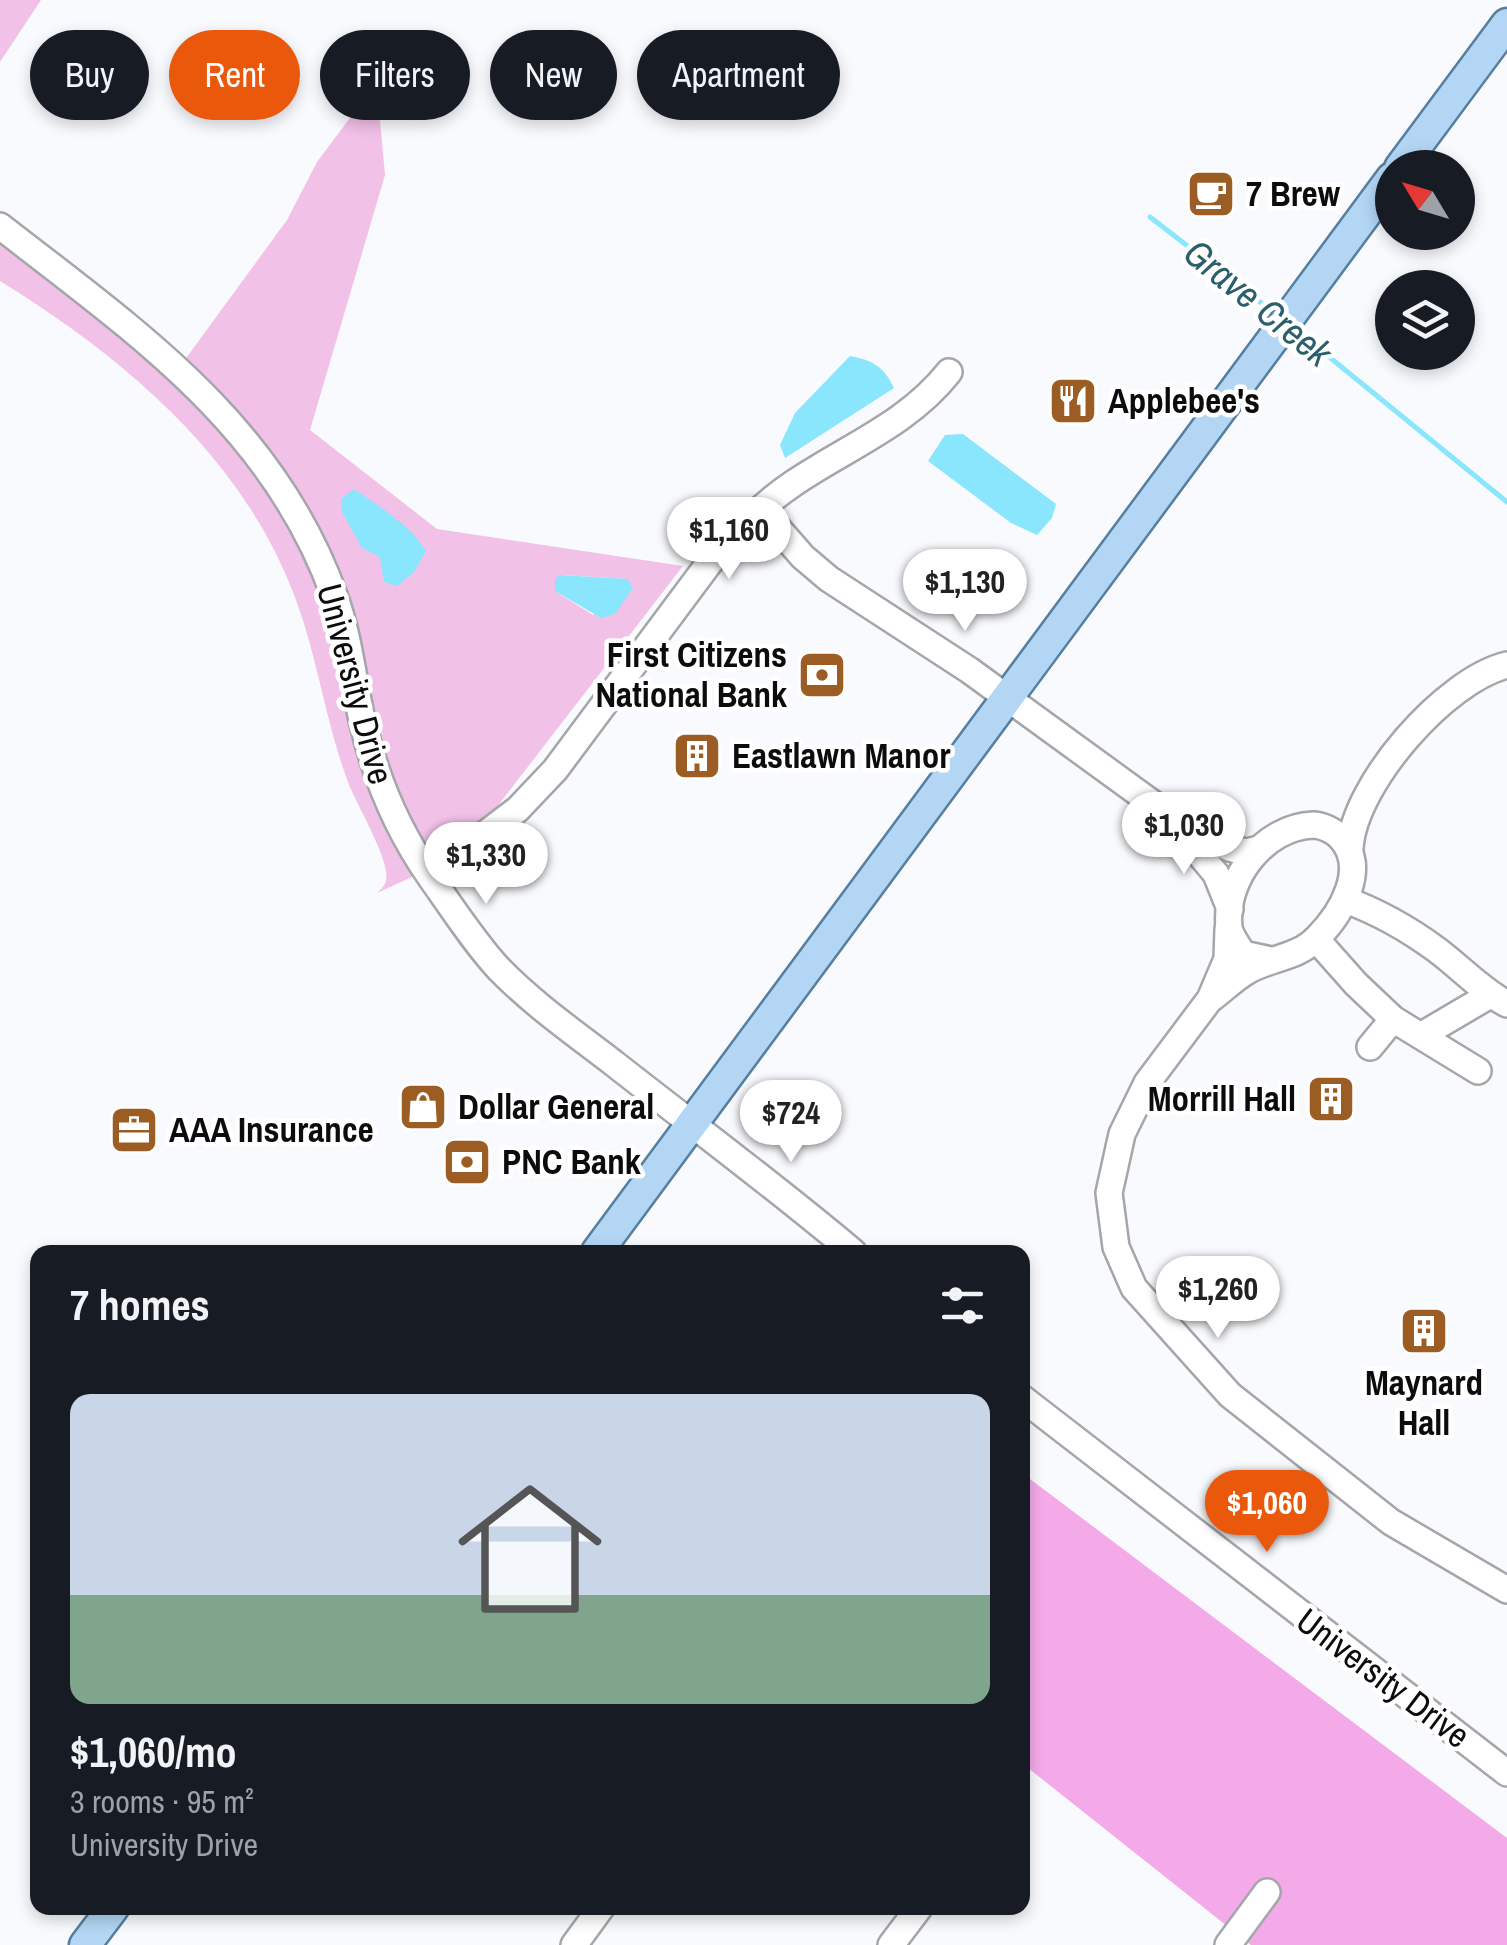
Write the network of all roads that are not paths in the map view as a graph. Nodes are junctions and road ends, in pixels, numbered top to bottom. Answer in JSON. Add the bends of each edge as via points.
{"nodes":[{"id":1,"x":1507,"y":24,"type":"edge"},
{"id":2,"x":1413,"y":150,"type":"edge"},
{"id":3,"x":1375,"y":201,"type":"edge"},
{"id":4,"x":0,"y":226,"type":"edge"},
{"id":5,"x":949,"y":372,"type":"dead end"},
{"id":6,"x":761,"y":509,"type":"junction"},
{"id":7,"x":1507,"y":665,"type":"edge"},
{"id":8,"x":1009,"y":698,"type":"junction"},
{"id":9,"x":1363,"y":797,"type":"junction"},
{"id":10,"x":1316,"y":824,"type":"junction"},
{"id":11,"x":1185,"y":828,"type":"junction"},
{"id":12,"x":1259,"y":848,"type":"junction"},
{"id":13,"x":1350,"y":848,"type":"junction"},
{"id":14,"x":430,"y":876,"type":"junction"},
{"id":15,"x":1346,"y":900,"type":"junction"},
{"id":16,"x":1230,"y":920,"type":"junction"},
{"id":17,"x":1316,"y":940,"type":"junction"},
{"id":18,"x":1271,"y":960,"type":"junction"},
{"id":19,"x":1498,"y":999,"type":"edge"},
{"id":20,"x":1210,"y":1000,"type":"junction"},
{"id":21,"x":1394,"y":1019,"type":"junction"},
{"id":22,"x":1422,"y":1035,"type":"junction"},
{"id":23,"x":1370,"y":1047,"type":"dead end"},
{"id":24,"x":1478,"y":1071,"type":"dead end"},
{"id":25,"x":692,"y":1124,"type":"junction"},
{"id":26,"x":603,"y":1245,"type":"edge"},
{"id":27,"x":845,"y":1245,"type":"edge"},
{"id":28,"x":1030,"y":1404,"type":"edge"},
{"id":29,"x":1507,"y":1590,"type":"edge"},
{"id":30,"x":1507,"y":1773,"type":"edge"},
{"id":31,"x":1266,"y":1892,"type":"dead end"},
{"id":32,"x":108,"y":1915,"type":"edge"},
{"id":33,"x":596,"y":1915,"type":"edge"},
{"id":34,"x":914,"y":1915,"type":"edge"},
{"id":35,"x":86,"y":1945,"type":"edge"},
{"id":36,"x":574,"y":1945,"type":"edge"},
{"id":37,"x":892,"y":1945,"type":"edge"},
{"id":38,"x":1228,"y":1945,"type":"edge"}],
"edges":[{"from":1,"to":2,"type":"main road"},
{"from":3,"to":8,"type":"main road"},
{"from":4,"to":14,"type":"street","name":"University Drive","via":[[182,373],[223,412],[288,498],[336,598],[380,780]]},
{"from":5,"to":6,"type":"street","via":[[876,436]]},
{"from":6,"to":8,"type":"street","via":[[830,580]]},
{"from":6,"to":14,"type":"street","via":[[710,562],[555,770],[518,810]]},
{"from":7,"to":9,"type":"street","via":[[1458,689],[1426,717]]},
{"from":8,"to":11,"type":"street"},
{"from":8,"to":25,"type":"main road"},
{"from":9,"to":10,"type":"street"},
{"from":9,"to":13,"type":"street"},
{"from":10,"to":12,"type":"street","via":[[1281,833]]},
{"from":10,"to":13,"type":"street"},
{"from":11,"to":12,"type":"street","via":[[1229,848]]},
{"from":11,"to":16,"type":"street","via":[[1216,874]]},
{"from":12,"to":16,"type":"street","via":[[1233,892]]},
{"from":13,"to":15,"type":"street","via":[[1354,869]]},
{"from":14,"to":25,"type":"street","name":"University Drive","via":[[500,970]]},
{"from":15,"to":17,"type":"street"},
{"from":15,"to":19,"type":"street","via":[[1434,947]]},
{"from":16,"to":18,"type":"street","via":[[1243,954]]},
{"from":16,"to":20,"type":"street","via":[[1227,958]]},
{"from":17,"to":18,"type":"street"},
{"from":17,"to":21,"type":"street"},
{"from":18,"to":20,"type":"street"},
{"from":19,"to":22,"type":"street"},
{"from":20,"to":29,"type":"street","via":[[1147,1083],[1122,1134],[1109,1193],[1116,1247],[1134,1288],[1230,1394],[1391,1522]]},
{"from":21,"to":22,"type":"street"},
{"from":21,"to":23,"type":"street"},
{"from":22,"to":24,"type":"street"},
{"from":25,"to":26,"type":"main road"},
{"from":25,"to":27,"type":"street","name":"University Drive"},
{"from":28,"to":30,"type":"street","name":"University Drive"},
{"from":31,"to":38,"type":"street"},
{"from":32,"to":35,"type":"main road"},
{"from":33,"to":36,"type":"street"},
{"from":34,"to":37,"type":"street"}]}
